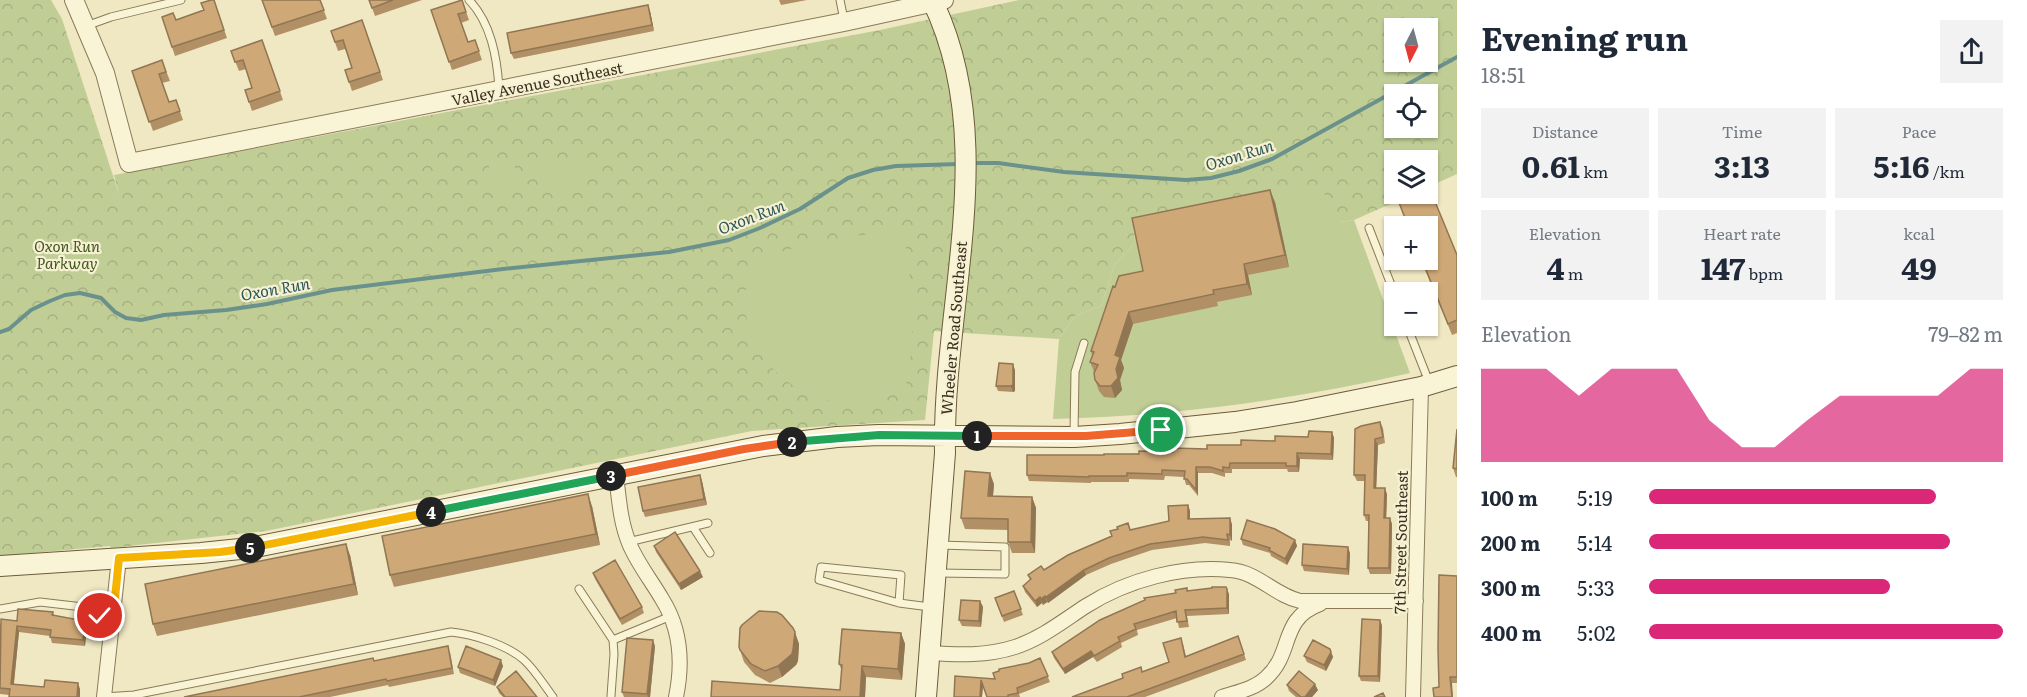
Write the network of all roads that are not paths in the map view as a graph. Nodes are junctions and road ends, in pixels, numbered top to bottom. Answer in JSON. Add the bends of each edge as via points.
{"nodes":[{"id":1,"x":74,"y":0,"type":"edge"},
{"id":2,"x":182,"y":0,"type":"edge"},
{"id":3,"x":469,"y":0,"type":"edge"},
{"id":4,"x":840,"y":0,"type":"edge"},
{"id":5,"x":937,"y":1,"type":"edge"},
{"id":6,"x":844,"y":22,"type":"junction"},
{"id":7,"x":86,"y":26,"type":"junction"},
{"id":8,"x":500,"y":91,"type":"junction"},
{"id":9,"x":1369,"y":228,"type":"dead end"},
{"id":10,"x":1390,"y":282,"type":"edge"},
{"id":11,"x":1410,"y":336,"type":"edge"},
{"id":12,"x":1084,"y":343,"type":"dead end"},
{"id":13,"x":1457,"y":376,"type":"edge"},
{"id":14,"x":1425,"y":385,"type":"junction"},
{"id":15,"x":945,"y":436,"type":"junction"},
{"id":16,"x":1074,"y":436,"type":"junction"},
{"id":17,"x":616,"y":475,"type":"junction"},
{"id":18,"x":708,"y":523,"type":"dead end"},
{"id":19,"x":693,"y":527,"type":"junction"},
{"id":20,"x":628,"y":542,"type":"junction"},
{"id":21,"x":938,"y":545,"type":"junction"},
{"id":22,"x":710,"y":554,"type":"dead end"},
{"id":23,"x":119,"y":558,"type":"junction"},
{"id":24,"x":0,"y":566,"type":"edge"},
{"id":25,"x":936,"y":573,"type":"junction"},
{"id":26,"x":579,"y":590,"type":"dead end"},
{"id":27,"x":1282,"y":596,"type":"junction"},
{"id":28,"x":1330,"y":601,"type":"junction"},
{"id":29,"x":1416,"y":601,"type":"junction"},
{"id":30,"x":899,"y":603,"type":"junction"},
{"id":31,"x":933,"y":608,"type":"junction"},
{"id":32,"x":0,"y":609,"type":"edge"},
{"id":33,"x":671,"y":616,"type":"junction"},
{"id":34,"x":113,"y":618,"type":"junction"},
{"id":35,"x":1290,"y":630,"type":"junction"},
{"id":36,"x":613,"y":640,"type":"junction"},
{"id":37,"x":930,"y":653,"type":"junction"},
{"id":38,"x":611,"y":696,"type":"edge"},
{"id":39,"x":104,"y":697,"type":"edge"},
{"id":40,"x":553,"y":697,"type":"edge"},
{"id":41,"x":676,"y":697,"type":"edge"},
{"id":42,"x":926,"y":697,"type":"edge"},
{"id":43,"x":1222,"y":697,"type":"edge"},
{"id":44,"x":1413,"y":697,"type":"edge"}],
"edges":[{"from":1,"to":7,"type":"street"},
{"from":2,"to":7,"type":"lane"},
{"from":3,"to":8,"type":"lane","via":[[480,12],[496,56]]},
{"from":4,"to":6,"type":"lane"},
{"from":5,"to":6,"type":"street","name":"Valley Avenue Southeast"},
{"from":5,"to":15,"type":"main road","name":"Wheeler Road Southeast","via":[[963,108],[966,150]]},
{"from":6,"to":8,"type":"street","name":"Valley Avenue Southeast"},
{"from":7,"to":8,"type":"street","name":"Valley Avenue Southeast","via":[[105,73],[129,163]]},
{"from":9,"to":10,"type":"lane"},
{"from":11,"to":14,"type":"lane"},
{"from":12,"to":16,"type":"lane","via":[[1075,372]]},
{"from":13,"to":14,"type":"main road"},
{"from":14,"to":16,"type":"main road","via":[[1235,422]]},
{"from":14,"to":29,"type":"street","name":"7th Street Southeast"},
{"from":15,"to":16,"type":"main road"},
{"from":15,"to":17,"type":"main road","via":[[801,441]]},
{"from":15,"to":21,"type":"main road","name":"Wheeler Road Southeast"},
{"from":17,"to":20,"type":"street"},
{"from":17,"to":23,"type":"main road","via":[[263,546]]},
{"from":18,"to":19,"type":"lane"},
{"from":19,"to":20,"type":"lane"},
{"from":19,"to":22,"type":"lane"},
{"from":20,"to":33,"type":"street"},
{"from":21,"to":25,"type":"main road","name":"Wheeler Road Southeast"},
{"from":21,"to":25,"type":"lane","via":[[1005,547],[1005,574]]},
{"from":23,"to":24,"type":"main road"},
{"from":23,"to":34,"type":"street"},
{"from":25,"to":31,"type":"main road","name":"Wheeler Road Southeast"},
{"from":26,"to":36,"type":"lane"},
{"from":27,"to":28,"type":"street","via":[[1306,602]]},
{"from":27,"to":35,"type":"street","via":[[1292,610]]},
{"from":27,"to":37,"type":"street","via":[[1242,571],[1187,571],[1116,591],[1017,647],[975,655]]},
{"from":28,"to":29,"type":"street"},
{"from":28,"to":35,"type":"street","via":[[1304,611]]},
{"from":29,"to":44,"type":"street","name":"7th Street Southeast"},
{"from":30,"to":30,"type":"lane","via":[[819,580],[821,567],[901,575]]},
{"from":30,"to":31,"type":"lane"},
{"from":31,"to":37,"type":"main road","name":"Wheeler Road Southeast"},
{"from":32,"to":34,"type":"lane","via":[[40,602],[83,607],[91,616]]},
{"from":33,"to":36,"type":"lane"},
{"from":33,"to":41,"type":"street","via":[[680,653]]},
{"from":34,"to":39,"type":"street"},
{"from":35,"to":43,"type":"street","via":[[1282,655],[1267,677],[1252,687]]},
{"from":36,"to":38,"type":"lane"},
{"from":37,"to":42,"type":"main road","name":"Wheeler Road Southeast"},
{"from":39,"to":40,"type":"lane","via":[[134,695],[451,632],[508,650],[524,660]]}]}
